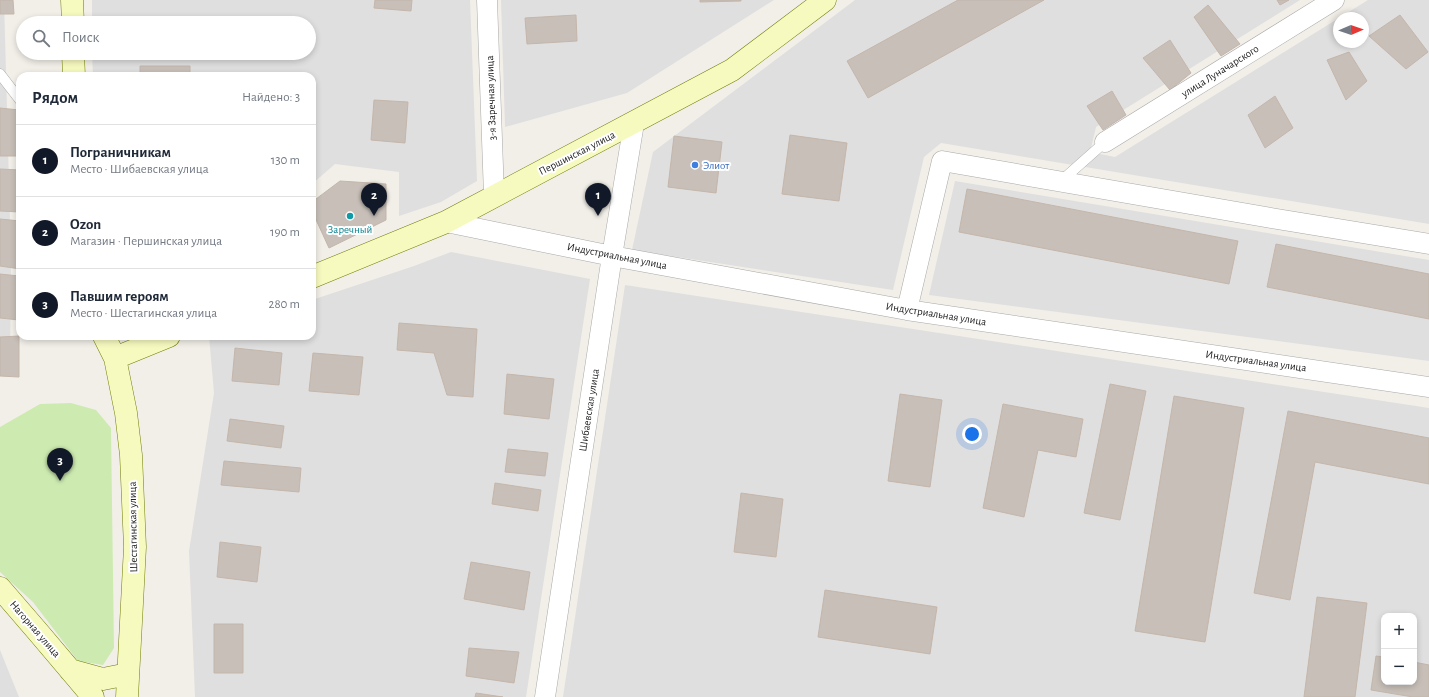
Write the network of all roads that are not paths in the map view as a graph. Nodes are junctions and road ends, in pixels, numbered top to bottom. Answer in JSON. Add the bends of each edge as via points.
{"nodes":[{"id":1,"x":72,"y":0,"type":"edge"},
{"id":2,"x":487,"y":0,"type":"edge"},
{"id":3,"x":825,"y":0,"type":"edge"},
{"id":4,"x":1334,"y":0,"type":"edge"},
{"id":5,"x":73,"y":16,"type":"edge"},
{"id":6,"x":73,"y":60,"type":"edge"},
{"id":7,"x":74,"y":72,"type":"edge"},
{"id":8,"x":0,"y":74,"type":"edge"},
{"id":9,"x":16,"y":95,"type":"edge"},
{"id":10,"x":634,"y":123,"type":"junction"},
{"id":11,"x":1105,"y":142,"type":"joint"},
{"id":12,"x":1060,"y":182,"type":"junction"},
{"id":13,"x":494,"y":196,"type":"junction"},
{"id":14,"x":446,"y":222,"type":"junction"},
{"id":15,"x":1429,"y":244,"type":"edge"},
{"id":16,"x":612,"y":256,"type":"junction"},
{"id":17,"x":316,"y":275,"type":"edge"},
{"id":18,"x":907,"y":310,"type":"junction"},
{"id":19,"x":106,"y":340,"type":"edge"},
{"id":20,"x":158,"y":340,"type":"edge"},
{"id":21,"x":114,"y":358,"type":"junction"},
{"id":22,"x":1429,"y":387,"type":"edge"},
{"id":23,"x":0,"y":588,"type":"edge"},
{"id":24,"x":70,"y":670,"type":"junction"},
{"id":25,"x":128,"y":674,"type":"junction"},
{"id":26,"x":93,"y":697,"type":"edge"},
{"id":27,"x":127,"y":697,"type":"edge"},
{"id":28,"x":545,"y":697,"type":"edge"}],
"edges":[{"from":1,"to":5,"type":"street"},
{"from":2,"to":13,"type":"street","name":"3-я Заречная улица"},
{"from":3,"to":10,"type":"street","name":"Першинская улица","via":[[732,70]]},
{"from":4,"to":11,"type":"street","name":"улица Луначарского"},
{"from":6,"to":7,"type":"street"},
{"from":8,"to":9,"type":"lane"},
{"from":10,"to":13,"type":"street","name":"Першинская улица"},
{"from":10,"to":16,"type":"street","name":"Шибаевская улица"},
{"from":11,"to":12,"type":"lane"},
{"from":12,"to":15,"type":"street"},
{"from":12,"to":18,"type":"street","via":[[942,161]]},
{"from":13,"to":14,"type":"street","name":"Першинская улица"},
{"from":14,"to":16,"type":"street","name":"Индустриальная улица"},
{"from":14,"to":17,"type":"street","name":"Першинская улица"},
{"from":16,"to":18,"type":"street","name":"Индустриальная улица"},
{"from":16,"to":28,"type":"street","name":"Шибаевская улица"},
{"from":18,"to":22,"type":"street","name":"Индустриальная улица"},
{"from":19,"to":21,"type":"street","name":"Шестагинская улица"},
{"from":20,"to":21,"type":"street"},
{"from":21,"to":25,"type":"street","name":"Шестагинская улица","via":[[126,413],[135,547]]},
{"from":23,"to":24,"type":"street","name":"Нагорная улица"},
{"from":24,"to":25,"type":"street","via":[[104,679]]},
{"from":24,"to":26,"type":"street","name":"Нагорная улица"},
{"from":25,"to":27,"type":"street","name":"Шестагинская улица"}]}
